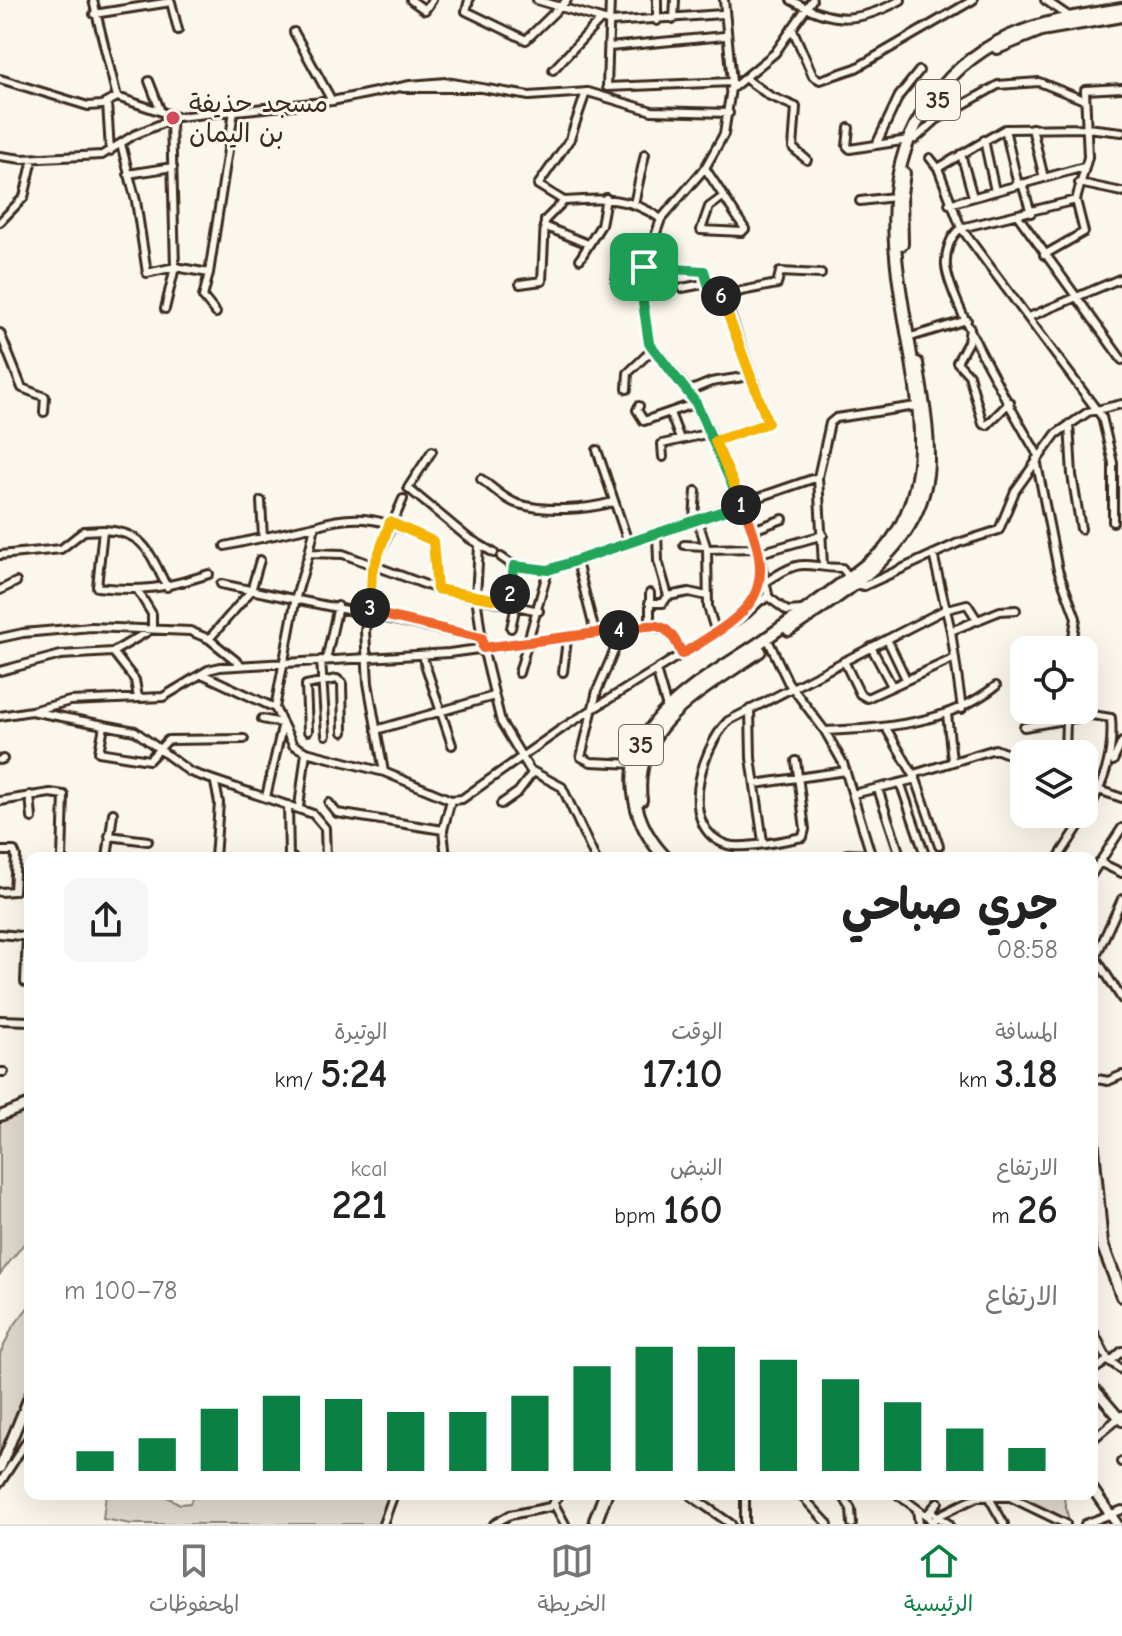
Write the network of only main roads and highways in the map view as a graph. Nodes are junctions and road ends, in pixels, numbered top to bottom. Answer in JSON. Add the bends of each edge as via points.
{"nodes":[{"id":1,"x":1122,"y":9,"type":"edge"},
{"id":2,"x":1122,"y":16,"type":"edge"},
{"id":3,"x":912,"y":140,"type":"junction"},
{"id":4,"x":906,"y":301,"type":"junction"},
{"id":5,"x":908,"y":316,"type":"junction"},
{"id":6,"x":852,"y":581,"type":"junction"},
{"id":7,"x":750,"y":654,"type":"junction"},
{"id":8,"x":661,"y":852,"type":"edge"},
{"id":9,"x":671,"y":852,"type":"edge"},
{"id":10,"x":24,"y":1109,"type":"edge"},
{"id":11,"x":0,"y":1118,"type":"edge"},
{"id":12,"x":1098,"y":1201,"type":"edge"},
{"id":13,"x":1098,"y":1246,"type":"edge"},
{"id":14,"x":1122,"y":1296,"type":"edge"},
{"id":15,"x":1122,"y":1306,"type":"edge"},
{"id":16,"x":1098,"y":1393,"type":"edge"},
{"id":17,"x":24,"y":1410,"type":"edge"},
{"id":18,"x":1121,"y":1418,"type":"edge"},
{"id":19,"x":0,"y":1468,"type":"edge"},
{"id":20,"x":1098,"y":1496,"type":"edge"},
{"id":21,"x":1117,"y":1524,"type":"edge"}],
"edges":[{"from":1,"to":3,"type":"highway","number":"35","via":[[1024,28],[979,51],[940,88]]},
{"from":2,"to":3,"type":"highway","number":"35","via":[[1041,30],[983,56],[946,89]]},
{"from":3,"to":4,"type":"highway","number":"35","via":[[901,194]]},
{"from":3,"to":4,"type":"highway","number":"35","via":[[894,197]]},
{"from":4,"to":5,"type":"highway","number":"35"},
{"from":5,"to":6,"type":"highway","number":"35","via":[[922,457],[915,498],[891,542]]},
{"from":5,"to":6,"type":"highway","number":"35","via":[[928,448],[926,484],[899,546]]},
{"from":6,"to":7,"type":"highway","number":"35"},
{"from":6,"to":7,"type":"highway","number":"35"},
{"from":7,"to":8,"type":"highway","number":"35","via":[[667,708],[649,730],[635,764],[633,787],[638,814]]},
{"from":7,"to":9,"type":"highway","number":"35","via":[[671,714],[644,755],[640,781],[645,815]]},
{"from":10,"to":11,"type":"main road"},
{"from":12,"to":14,"type":"highway","via":[[1102,1244]]},
{"from":13,"to":15,"type":"highway","via":[[1102,1268]]},
{"from":16,"to":18,"type":"main road"},
{"from":17,"to":19,"type":"main road"},
{"from":20,"to":21,"type":"main road"}]}
